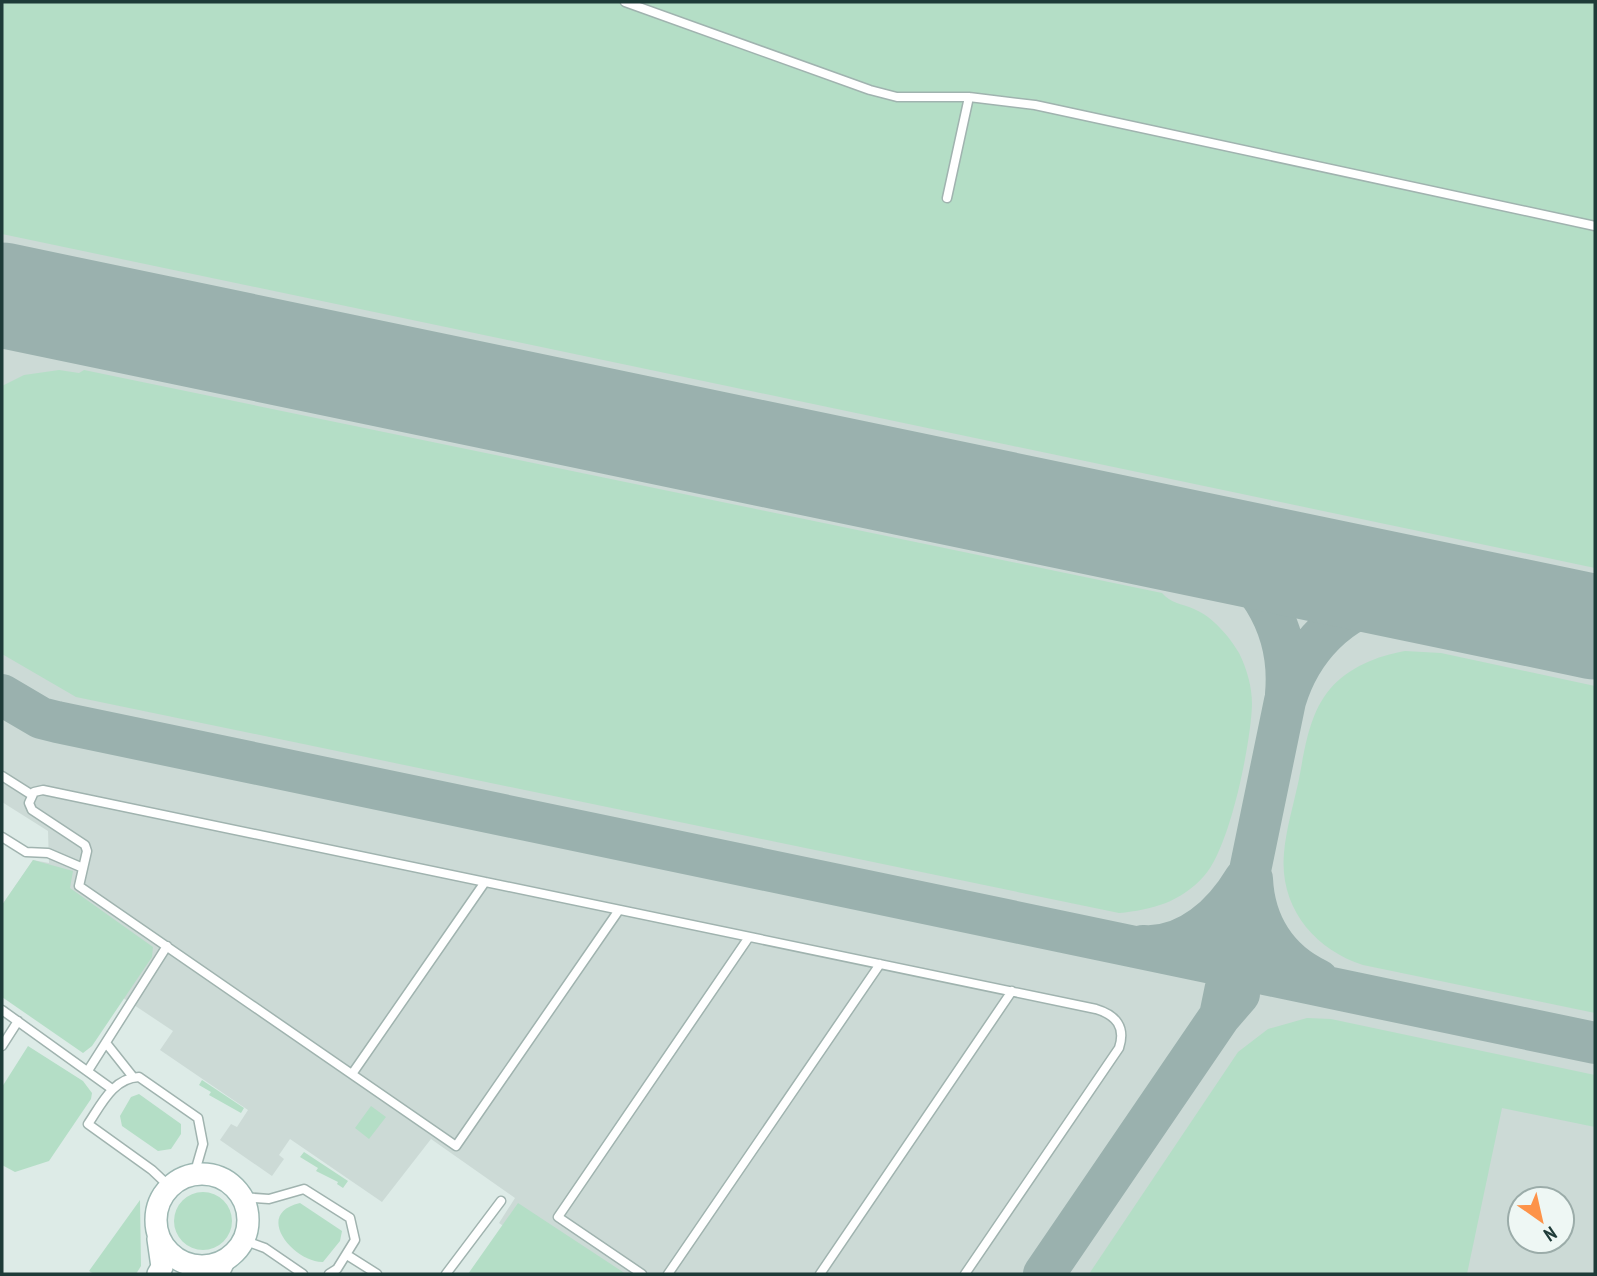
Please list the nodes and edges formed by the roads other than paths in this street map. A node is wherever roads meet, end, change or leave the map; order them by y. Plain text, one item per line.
1 (625, 2) edge
2 (968, 97) junction
3 (947, 198) dead end
4 (1595, 226) edge
5 (2, 776) edge
6 (32, 795) junction
7 (2, 837) edge
8 (83, 868) junction
9 (485, 882) junction
10 (619, 910) junction
11 (749, 937) junction
12 (167, 946) junction
13 (880, 964) junction
14 (1012, 991) junction
15 (2, 1010) edge
16 (18, 1021) junction
17 (106, 1043) junction
18 (2, 1046) edge
19 (89, 1069) junction
20 (352, 1074) junction
21 (133, 1077) junction
22 (112, 1089) junction
23 (194, 1175) junction
24 (170, 1187) junction
25 (242, 1197) junction
26 (501, 1201) dead end
27 (156, 1226) junction
28 (240, 1246) junction
29 (346, 1255) junction
30 (209, 1271) edge
31 (158, 1274) edge
32 (303, 1274) edge
33 (329, 1274) edge
34 (377, 1274) edge
35 (446, 1274) edge
36 (642, 1274) edge
37 (668, 1274) edge
38 (820, 1274) edge
39 (965, 1274) edge

1 - 2 lane
2 - 3 lane
2 - 4 lane
5 - 6 lane
6 - 8 lane
6 - 9 lane
7 - 8 lane
8 - 12 lane
9 - 10 lane
9 - 20 lane
10 - 11 lane
10 - 20 lane
11 - 13 lane
11 - 36 lane
12 - 17 lane
12 - 20 lane
13 - 14 lane
13 - 37 lane
14 - 38 lane
14 - 39 lane
15 - 16 lane
16 - 18 lane
16 - 19 lane
17 - 19 lane
17 - 21 lane
19 - 22 lane
21 - 22 lane
21 - 23 lane
22 - 24 lane
23 - 24 main road
23 - 25 main road
24 - 27 main road
25 - 28 main road
25 - 29 lane
26 - 35 lane
27 - 30 main road
27 - 31 main road
28 - 30 main road
28 - 32 lane
29 - 33 lane
29 - 34 lane

